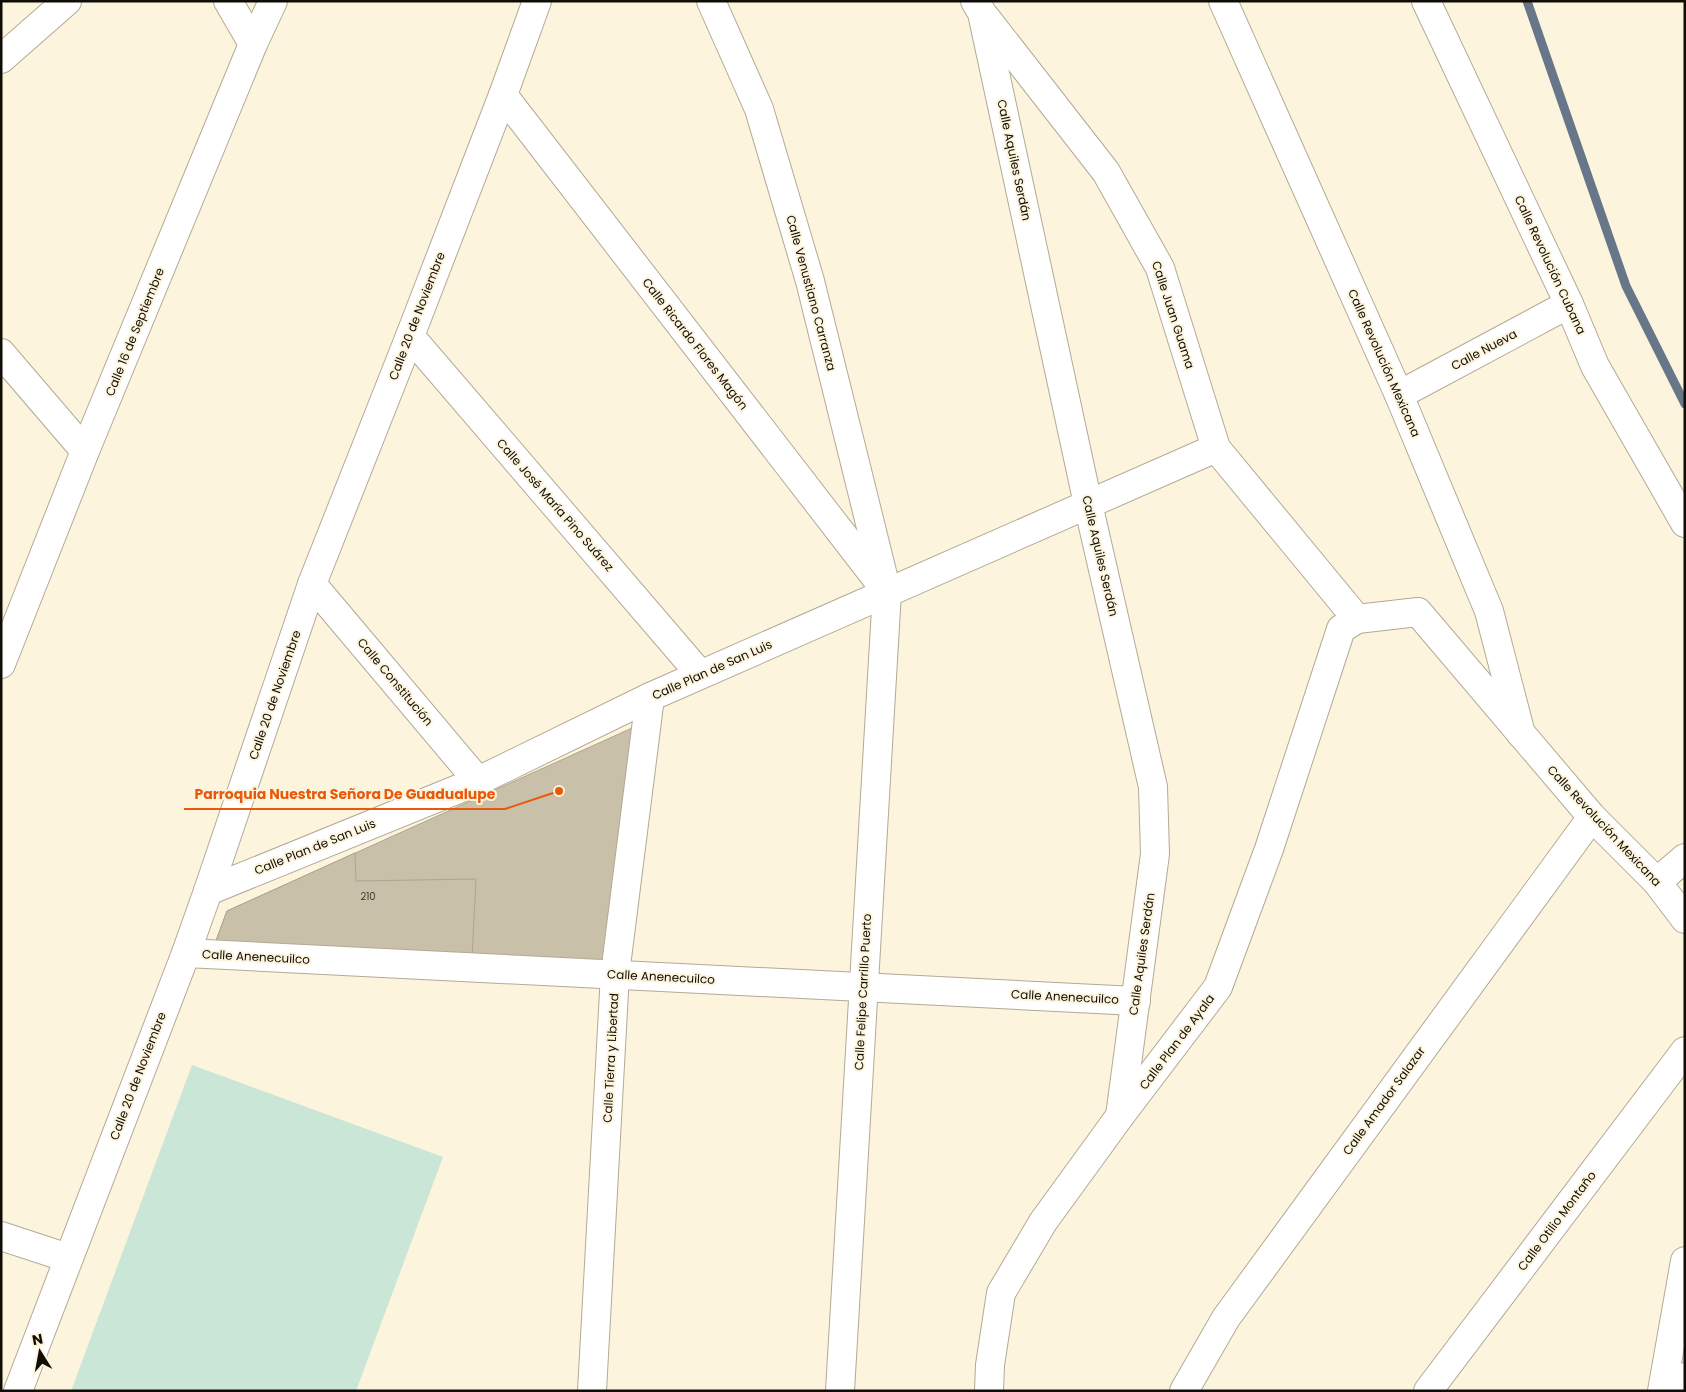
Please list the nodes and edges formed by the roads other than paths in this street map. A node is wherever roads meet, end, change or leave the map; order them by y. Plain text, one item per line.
1 (67, 1) edge
2 (228, 1) edge
3 (273, 1) edge
4 (537, 1) edge
5 (710, 1) edge
6 (1223, 1) edge
7 (1426, 1) edge
8 (979, 7) edge
9 (253, 44) junction
10 (1, 59) edge
11 (502, 95) junction
12 (1569, 304) junction
13 (410, 336) junction
14 (1, 353) edge
15 (1399, 395) junction
16 (1216, 448) junction
17 (85, 451) junction
18 (1088, 504) junction
19 (1685, 523) edge
20 (312, 584) junction
21 (887, 592) junction
22 (1356, 619) junction
23 (1, 664) edge
24 (700, 674) junction
25 (650, 697) junction
26 (1521, 734) junction
27 (478, 780) junction
28 (1592, 817) junction
29 (1685, 858) edge
30 (1657, 882) junction
31 (208, 891) junction
32 (1685, 919) edge
33 (186, 953) junction
34 (616, 974) junction
35 (864, 987) junction
36 (1136, 1001) junction
37 (1685, 1051) edge
38 (1120, 1116) junction
39 (1, 1236) edge
40 (68, 1258) junction
41 (1685, 1261) edge
42 (1685, 1377) edge
43 (18, 1391) edge
44 (592, 1391) edge
45 (840, 1391) edge
46 (988, 1391) edge
47 (1184, 1391) edge
48 (1428, 1391) edge
49 (1662, 1391) edge
50 (1667, 1391) edge

1 - 10 street
2 - 9 street
3 - 9 street, Calle 16 de Septiembre
4 - 11 street, Calle 20 de Noviembre
5 - 21 street, Calle Venustiano Carranza
6 - 15 street, Calle Revolución Mexicana
7 - 12 street, Calle Revolución Cubana
8 - 16 street, Calle Juan Guama
8 - 18 street, Calle Aquiles Serdán
9 - 17 street, Calle 16 de Septiembre
11 - 13 street, Calle 20 de Noviembre
11 - 21 street, Calle Ricardo Flores Magón
12 - 15 street, Calle Nueva
12 - 19 street, Calle Revolución Cubana
13 - 20 street, Calle 20 de Noviembre
13 - 24 street, Calle José María Pino Suárez
14 - 17 street
15 - 26 street, Calle Revolución Mexicana
16 - 18 street, Calle Plan de San Luis
16 - 22 street, Calle Juan Guama
17 - 23 street, Calle 16 de Septiembre
18 - 21 street, Calle Plan de San Luis
18 - 36 street, Calle Aquiles Serdán
20 - 27 street, Calle Constitución
20 - 31 street, Calle 20 de Noviembre
21 - 24 street, Calle Plan de San Luis
21 - 35 street, Calle Felipe Carrillo Puerto
22 - 26 street, Calle Revolución Mexicana
22 - 38 street, Calle Plan de Ayala
24 - 25 street, Calle Plan de San Luis
25 - 27 street, Calle Plan de San Luis
25 - 34 street, Calle Tierra y Libertad
26 - 28 street, Calle Revolución Mexicana
27 - 31 street, Calle Plan de San Luis
28 - 30 street, Calle Revolución Mexicana
28 - 47 street, Calle Amador Salazar
29 - 30 street
30 - 32 street, Calle Revolución Mexicana
31 - 33 street, Calle 20 de Noviembre
33 - 34 street, Calle Anenecuilco
33 - 40 street, Calle 20 de Noviembre
34 - 35 street, Calle Anenecuilco
34 - 44 street, Calle Tierra y Libertad
35 - 36 street, Calle Anenecuilco
35 - 45 street, Calle Felipe Carrillo Puerto
36 - 38 street, Calle Aquiles Serdán
37 - 48 street, Calle Otilio Montaño
38 - 46 street, Calle Plan de Ayala
39 - 40 street
40 - 43 street, Calle 20 de Noviembre
41 - 49 street
42 - 50 street

